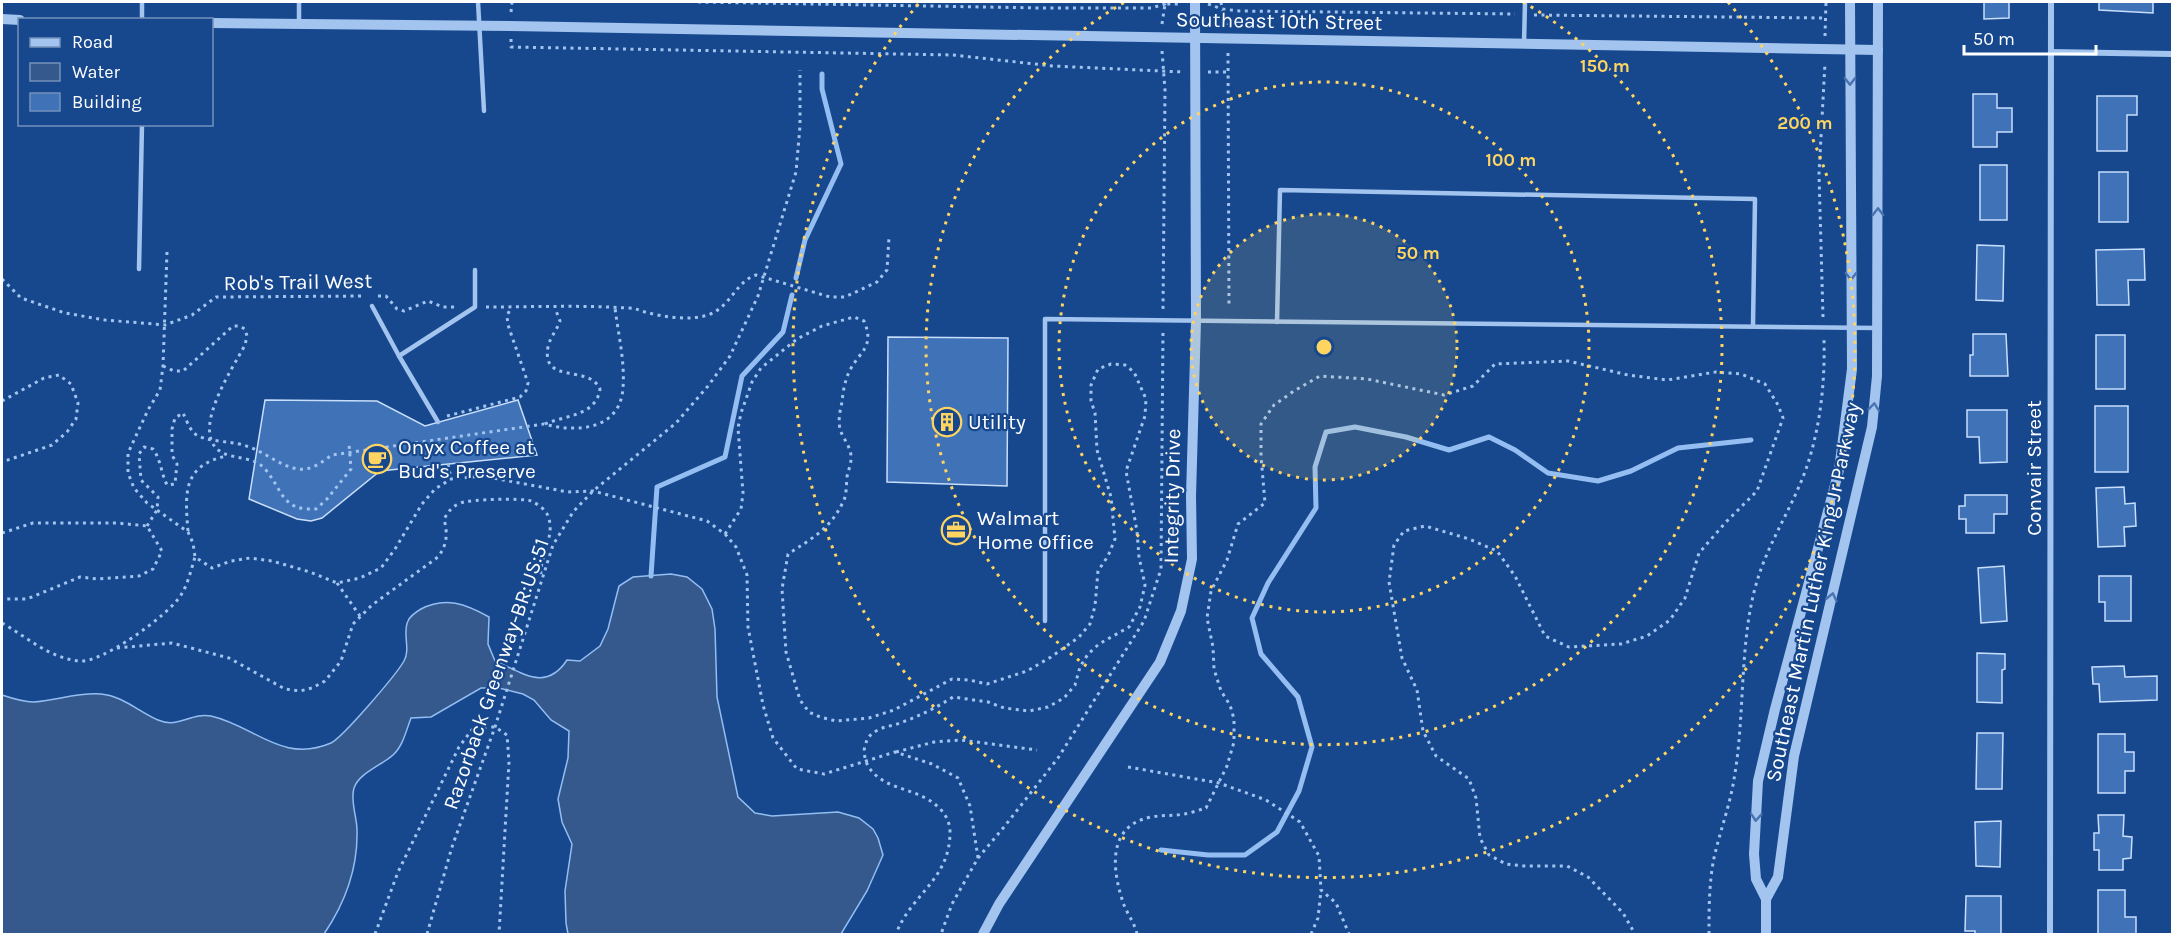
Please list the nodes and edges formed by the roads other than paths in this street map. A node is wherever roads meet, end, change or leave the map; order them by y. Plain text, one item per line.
1 (142, 2) edge
2 (299, 2) edge
3 (478, 2) edge
4 (1195, 2) edge
5 (1524, 2) edge
6 (1850, 2) edge
7 (1878, 2) edge
8 (2051, 2) edge
9 (142, 18) edge
10 (2, 19) edge
11 (18, 20) edge
12 (213, 23) edge
13 (299, 24) junction
14 (479, 26) junction
15 (1196, 39) junction
16 (1524, 45) junction
17 (1850, 50) junction
18 (1878, 51) junction
19 (2051, 52) junction
20 (2172, 54) edge
21 (484, 111) dead end
22 (142, 126) edge
23 (139, 269) dead end
24 (475, 270) dead end
25 (372, 306) dead end
26 (1196, 321) junction
27 (1277, 322) junction
28 (1753, 326) junction
29 (1851, 327) junction
30 (1878, 328) junction
31 (399, 356) junction
32 (438, 421) road end
33 (1045, 621) dead end
34 (1766, 899) junction
35 (983, 934) edge
36 (1766, 934) edge
37 (2050, 934) edge

1 - 9 lane
2 - 13 lane
3 - 14 lane
4 - 15 street, Integrity Drive
5 - 16 lane
6 - 17 street, Southeast Martin Luther King Jr Parkway
7 - 18 street, Southeast Martin Luther King Jr Parkway
8 - 19 street, Convair Street
10 - 11 street
12 - 13 street, Southeast 10th Street
13 - 14 street, Southeast 10th Street
14 - 15 street, Southeast 10th Street
14 - 21 lane
15 - 16 street, Southeast 10th Street
15 - 26 street, Integrity Drive
16 - 17 street, Southeast 10th Street
17 - 18 street, Southeast 10th Street
17 -> 29 street, Southeast Martin Luther King Jr Parkway
30 -> 18 street, Southeast Martin Luther King Jr Parkway
19 - 20 street
19 - 37 street, Convair Street
22 - 23 lane
24 - 31 lane
25 - 31 lane
26 - 27 lane
26 - 33 lane
26 - 35 street, Integrity Drive
27 - 28 lane
27 - 28 lane
28 - 29 lane
29 - 30 lane
29 -> 34 street, Southeast Martin Luther King Jr Parkway
34 -> 30 street, Southeast Martin Luther King Jr Parkway
31 - 32 lane
34 - 36 street, Southeast Martin Luther King Jr Parkway

